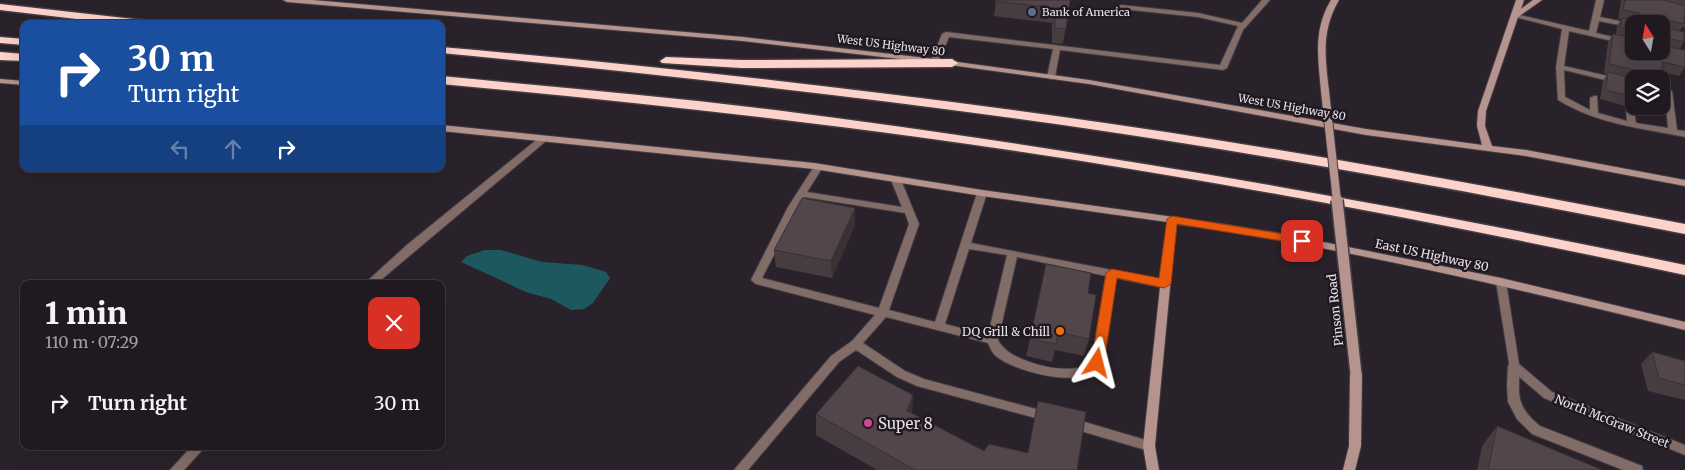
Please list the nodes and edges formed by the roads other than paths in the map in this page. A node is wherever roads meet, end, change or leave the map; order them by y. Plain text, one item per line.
1 (287, 0) edge
2 (1266, 0) edge
3 (1335, 0) edge
4 (1520, 0) edge
5 (1538, 0) edge
6 (1600, 0) edge
7 (0, 7) edge
8 (1121, 7) dead end
9 (1515, 16) junction
10 (1596, 18) junction
11 (115, 20) edge
12 (1625, 24) edge
13 (1243, 25) junction
14 (1566, 28) junction
15 (1592, 34) junction
16 (0, 40) edge
17 (20, 42) edge
18 (1625, 42) edge
19 (1057, 48) junction
20 (445, 50) edge
21 (491, 54) junction
22 (0, 56) edge
23 (20, 58) edge
24 (935, 61) junction
25 (952, 64) junction
26 (1560, 67) junction
27 (1051, 77) junction
28 (445, 80) edge
29 (0, 81) edge
30 (20, 83) edge
31 (1625, 86) edge
32 (1594, 98) dead end
33 (1670, 109) edge
34 (1594, 115) junction
35 (1631, 115) edge
36 (1632, 124) junction
37 (445, 128) edge
38 (1673, 132) junction
39 (1685, 134) edge
40 (543, 139) junction
41 (1488, 148) junction
42 (818, 167) junction
43 (896, 180) junction
44 (1685, 182) edge
45 (982, 193) junction
46 (802, 194) junction
47 (909, 211) junction
48 (1172, 219) junction
49 (1685, 228) edge
50 (966, 245) junction
51 (1013, 254) junction
52 (1685, 270) edge
53 (1112, 273) junction
54 (373, 280) edge
55 (1501, 282) junction
56 (1164, 284) junction
57 (883, 312) junction
58 (1685, 326) edge
59 (939, 327) junction
60 (992, 340) junction
61 (856, 344) junction
62 (1514, 366) junction
63 (1149, 446) junction
64 (196, 450) edge
65 (1685, 450) edge
66 (176, 470) edge
67 (740, 470) edge
68 (1153, 470) edge
69 (1349, 470) edge
70 (1637, 470) edge

1 - 24 main road, West US Highway 80
2 - 13 street
3 - 69 main road, Pinson Road, bridge
4 - 9 main road
5 - 9 main road
6 - 10 street
7 - 11 highway
8 - 13 street
9 - 14 street
9 - 41 main road
10 - 12 street
10 - 15 street
13 - 19 street
14 - 15 street
14 - 26 street
15 - 18 street
16 - 17 highway
19 - 24 street
19 - 27 street
20 - 21 highway
21 - 25 highway
21 - 49 highway
22 - 23 highway
24 - 25 main road, West US Highway 80
25 - 27 main road, West US Highway 80
26 - 31 street
26 - 34 street
27 - 41 main road, West US Highway 80
28 - 52 highway
29 - 30 main road
32 - 34 street
33 - 38 street
34 - 36 street
35 - 36 street
36 - 38 street
37 - 40 main road
38 - 39 street
40 - 42 main road
40 - 54 street
41 - 44 main road
42 - 43 main road
42 - 46 street
43 - 45 main road
43 - 47 street
45 - 48 main road
45 - 50 street
46 - 47 street
46 - 57 street
47 - 57 street
48 - 55 main road, East US Highway 80
48 - 56 main road
50 - 51 street
50 - 59 street
51 - 53 street
51 - 60 street
53 - 56 street
53 - 60 street
55 - 58 main road, East US Highway 80
55 - 62 street
56 - 63 main road
57 - 59 street
57 - 61 street
59 - 60 street
61 - 63 street
61 - 67 street
62 - 65 street, North McGraw Street
62 - 70 street
63 - 68 main road
64 - 66 street

